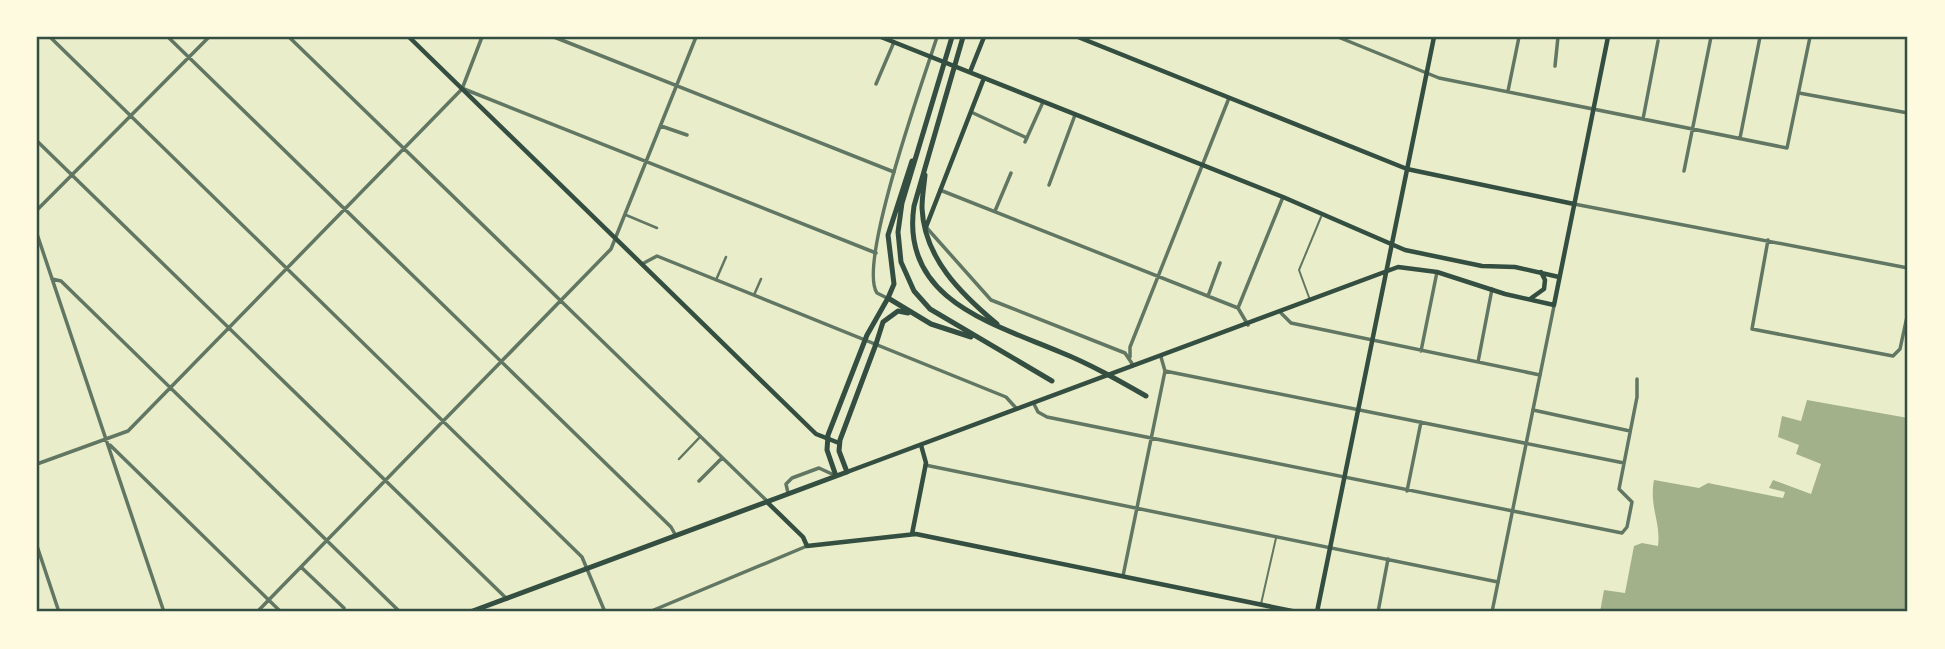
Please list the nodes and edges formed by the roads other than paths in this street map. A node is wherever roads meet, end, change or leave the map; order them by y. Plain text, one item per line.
1 (50, 37) edge
2 (168, 37) edge
3 (209, 37) edge
4 (289, 37) edge
5 (409, 37) edge
6 (482, 37) edge
7 (554, 37) edge
8 (696, 37) edge
9 (881, 37) edge
10 (937, 37) edge
11 (952, 37) edge
12 (963, 37) edge
13 (984, 37) edge
14 (1078, 37) edge
15 (1338, 37) edge
16 (1434, 37) edge
17 (1519, 37) edge
18 (1558, 37) edge
19 (1608, 37) edge
20 (1711, 37) edge
21 (1760, 37) edge
22 (1810, 37) edge
23 (1658, 41) dead end
24 (894, 42) junction
25 (189, 57) junction
26 (931, 57) junction
27 (1555, 66) dead end
28 (970, 72) junction
29 (1427, 73) junction
30 (984, 78) junction
31 (876, 84) dead end
32 (677, 86) junction
33 (462, 89) junction
34 (1508, 91) junction
35 (1799, 93) junction
36 (1229, 98) junction
37 (1043, 102) junction
38 (1593, 109) junction
39 (971, 112) junction
40 (1908, 113) edge
41 (1076, 115) junction
42 (131, 116) junction
43 (1643, 119) junction
44 (661, 126) junction
45 (1692, 129) junction
46 (687, 135) dead end
47 (1740, 138) junction
48 (37, 141) edge
49 (403, 149) junction
50 (919, 149) junction
51 (646, 163) junction
52 (926, 165) junction
53 (1202, 165) junction
54 (1407, 169) junction
55 (1684, 171) dead end
56 (894, 173) junction
57 (1011, 173) dead end
58 (72, 176) junction
59 (1049, 185) dead end
60 (940, 190) junction
61 (1283, 197) junction
62 (1574, 204) junction
63 (345, 209) junction
64 (37, 210) edge
65 (995, 211) junction
66 (1322, 213) junction
67 (626, 215) junction
68 (926, 227) junction
69 (657, 228) dead end
70 (37, 234) edge
71 (616, 239) junction
72 (1768, 240) junction
73 (1391, 243) junction
74 (876, 253) junction
75 (726, 257) dead end
76 (1220, 263) dead end
77 (642, 264) junction
78 (288, 268) junction
79 (1908, 268) edge
80 (1387, 271) junction
81 (1437, 272) junction
82 (1541, 272) junction
83 (1158, 276) junction
84 (1559, 277) junction
85 (52, 279) junction
86 (761, 279) dead end
87 (716, 280) junction
88 (1492, 289) junction
89 (754, 295) junction
90 (1208, 296) junction
91 (888, 298) junction
92 (1529, 299) junction
93 (559, 300) junction
94 (1310, 301) junction
95 (1554, 305) junction
96 (1238, 308) junction
97 (1908, 312) edge
98 (1281, 313) junction
99 (911, 314) junction
100 (1248, 325) junction
101 (1002, 328) junction
102 (229, 329) junction
103 (865, 340) junction
104 (981, 340) junction
105 (1373, 342) junction
106 (876, 344) junction
107 (1421, 351) junction
108 (1130, 357) junction
109 (1161, 357) junction
110 (501, 361) junction
111 (1478, 362) junction
112 (1133, 367) junction
113 (1165, 371) junction
114 (1540, 375) junction
115 (1637, 379) dead end
116 (1052, 381) dead end
117 (171, 388) junction
118 (1146, 396) dead end
119 (1034, 404) junction
120 (1017, 410) junction
121 (1359, 410) junction
122 (1533, 410) junction
123 (443, 420) junction
124 (1421, 422) junction
125 (1630, 431) junction
126 (700, 437) junction
127 (1151, 439) junction
128 (107, 440) junction
129 (827, 440) junction
130 (839, 443) junction
131 (1526, 444) junction
132 (921, 445) junction
133 (722, 458) junction
134 (679, 459) dead end
135 (1624, 463) junction
136 (37, 464) edge
137 (925, 465) junction
138 (847, 472) junction
139 (836, 476) junction
140 (1345, 478) junction
141 (385, 480) junction
142 (699, 481) dead end
143 (1407, 491) junction
144 (788, 493) junction
145 (767, 501) junction
146 (1137, 508) junction
147 (1512, 513) junction
148 (912, 534) junction
149 (676, 536) junction
150 (1276, 537) junction
151 (326, 541) junction
152 (37, 546) edge
153 (807, 546) junction
154 (1331, 548) junction
155 (1388, 559) junction
156 (301, 567) junction
157 (589, 568) junction
158 (1123, 576) junction
159 (1498, 582) junction
160 (507, 599) junction
161 (269, 600) junction
162 (1261, 605) junction
163 (344, 608) dead end
164 (59, 612) edge
165 (164, 612) edge
166 (257, 612) edge
167 (281, 612) edge
168 (400, 612) edge
169 (470, 612) edge
170 (605, 612) edge
171 (649, 612) edge
172 (1297, 612) edge
173 (1317, 612) edge
174 (1378, 612) edge
175 (1492, 612) edge

1 - 42 street
2 - 25 street
3 - 25 street
4 - 49 street
5 - 33 main road
6 - 33 street
7 - 32 street
8 - 32 street
9 - 24 main road
10 - 26 street
11 - 50 main road
12 - 52 main road
13 - 28 main road
14 - 36 main road
15 - 29 street
16 - 29 main road
17 - 34 street
18 - 27 street
19 - 38 main road
20 - 45 street
21 - 47 street
22 - 35 street
23 - 43 street
24 - 26 main road
24 - 31 street
25 - 42 street
25 - 63 street
26 - 28 main road
26 - 56 street
28 - 30 main road
29 - 34 street
29 - 54 main road
30 - 37 main road
30 - 39 main road
32 - 44 street
32 - 56 street
33 - 49 street
33 - 51 street
33 - 71 main road
34 - 38 street
35 - 40 street
35 - 47 street
36 - 53 street
36 - 54 main road
37 - 39 street
37 - 41 main road
38 - 43 street
38 - 62 main road
39 - 60 main road
41 - 53 main road
41 - 59 street
42 - 58 street
42 - 78 street
43 - 45 street
44 - 46 street
44 - 51 street
45 - 47 street
45 - 55 street
48 - 58 street
49 - 63 street
49 - 93 street
50 - 91 main road
50 - 104 main road
51 - 67 street
51 - 74 street
52 - 68 main road
52 - 101 main road
53 - 61 main road
53 - 83 street
54 - 62 main road
54 - 73 main road
56 - 74 street
57 - 65 street
58 - 64 street
58 - 102 street
60 - 65 street
60 - 68 main road
61 - 66 main road
61 - 96 street
62 - 72 street
62 - 84 main road
63 - 78 street
63 - 110 street
65 - 83 street
66 - 73 main road
66 - 94 lane
67 - 69 street
67 - 71 street
68 - 101 main road
68 - 108 street
70 - 85 street
71 - 77 main road
71 - 93 street
72 - 79 street
72 - 97 street
73 - 80 main road
73 - 82 main road
74 - 91 street
75 - 87 street
76 - 90 street
77 - 87 street
77 - 129 main road
78 - 102 street
78 - 123 street
80 - 81 main road
80 - 94 main road
80 - 105 main road
81 - 88 main road
81 - 107 street
82 - 84 main road
82 - 92 main road
83 - 90 street
83 - 108 street
84 - 95 main road
85 - 117 street
85 - 128 street
86 - 89 street
87 - 89 street
88 - 92 main road
88 - 111 street
89 - 103 street
90 - 96 street
91 - 99 main road
91 - 103 main road
92 - 95 main road
93 - 110 street
93 - 126 street
94 - 98 main road
95 - 114 street
96 - 100 street
98 - 100 main road
98 - 105 street
99 - 104 main road
99 - 106 main road
100 - 109 main road
101 - 118 main road
102 - 117 street
102 - 141 street
103 - 106 street
103 - 129 main road
104 - 116 main road
105 - 107 street
105 - 121 main road
106 - 120 street
106 - 130 main road
107 - 111 street
108 - 112 street
109 - 112 main road
109 - 113 street
110 - 123 street
110 - 149 street
111 - 114 street
112 - 119 main road
113 - 121 street
113 - 127 street
114 - 122 street
115 - 125 street
117 - 128 street
117 - 151 street
119 - 120 main road
119 - 127 street
120 - 132 main road
121 - 124 street
121 - 140 main road
122 - 125 street
122 - 131 street
123 - 141 street
123 - 157 street
124 - 131 street
124 - 143 street
125 - 135 street
126 - 133 street
126 - 134 street
127 - 140 street
127 - 146 street
128 - 136 street
128 - 161 street
128 - 165 street
129 - 130 main road
129 - 139 main road
130 - 138 main road
131 - 135 street
131 - 147 street
132 - 137 main road
132 - 138 main road
133 - 142 street
133 - 145 street
135 - 147 street
137 - 146 street
137 - 148 main road
138 - 139 main road
139 - 144 main road
139 - 144 street
140 - 143 street
140 - 154 main road
141 - 151 street
141 - 160 street
143 - 147 street
144 - 145 main road
145 - 149 main road
145 - 153 main road
146 - 150 street
146 - 158 street
147 - 159 street
148 - 153 main road
148 - 158 main road
149 - 157 main road
150 - 154 street
150 - 162 lane
151 - 156 street
151 - 168 street
152 - 164 street
153 - 171 street
154 - 155 street
154 - 173 main road
155 - 159 street
155 - 174 street
156 - 161 street
156 - 163 street
157 - 160 main road
157 - 170 street
158 - 162 main road
159 - 175 street
160 - 169 main road
161 - 166 street
161 - 167 street
162 - 172 main road

